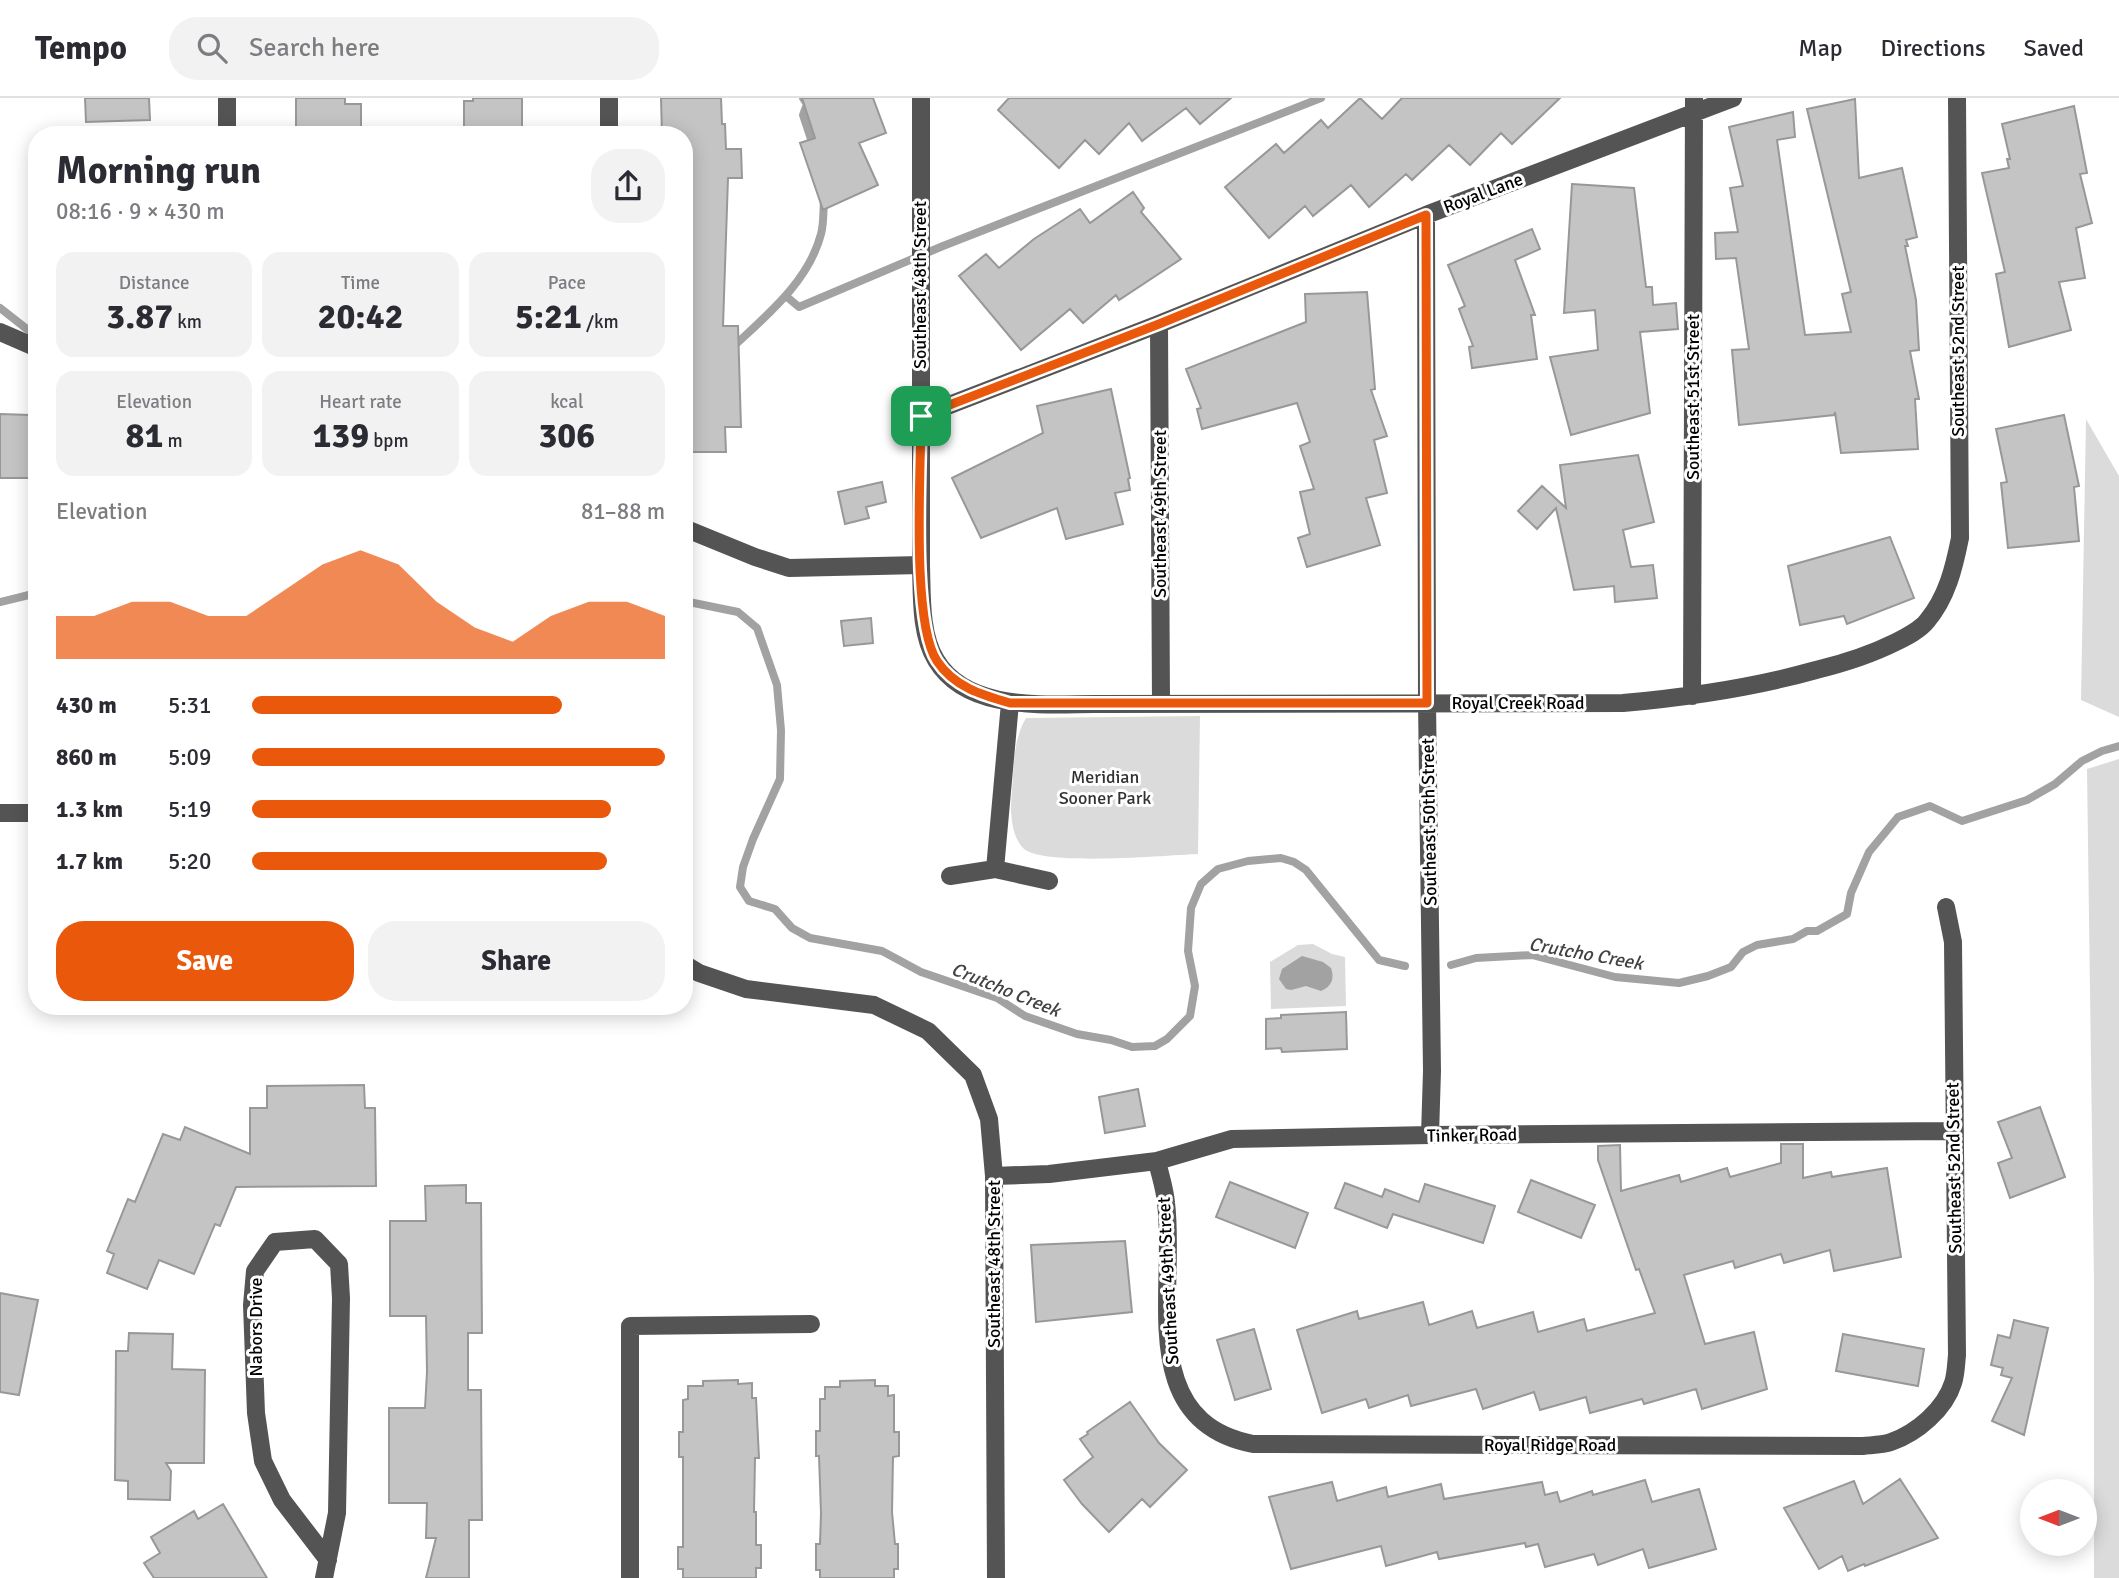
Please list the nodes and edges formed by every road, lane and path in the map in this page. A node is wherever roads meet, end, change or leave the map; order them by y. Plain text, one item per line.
1 (227, 98) edge
2 (609, 98) edge
3 (921, 98) edge
4 (1733, 98) edge
5 (1957, 98) edge
6 (1694, 106) edge
7 (227, 126) edge
8 (609, 126) edge
9 (1426, 215) junction
10 (1159, 324) junction
11 (0, 332) edge
12 (28, 344) edge
13 (921, 416) junction
14 (693, 532) edge
15 (921, 565) junction
16 (1940, 601) joint
17 (949, 676) joint
18 (1692, 696) junction
19 (1010, 703) junction
20 (1427, 703) junction
21 (1161, 704) junction
22 (0, 813) edge
23 (28, 813) edge
24 (995, 869) junction
25 (950, 876) dead end
26 (1049, 881) dead end
27 (1946, 907) dead end
28 (693, 969) edge
29 (1953, 1131) junction
30 (1430, 1135) junction
31 (1157, 1161) junction
32 (994, 1176) junction
33 (811, 1324) dead end
34 (1183, 1400) joint
35 (1926, 1421) joint
36 (328, 1560) junction
37 (324, 1578) edge
38 (630, 1578) edge
39 (996, 1578) edge

1 - 7 street
2 - 8 street
3 - 13 street, Southeast 48th Street
4 - 6 street, Royal Lane
5 - 16 street, Southeast 52nd Street
6 - 9 street, Royal Lane
6 - 18 street, Southeast 51st Street
9 - 10 street, Royal Lane
9 - 20 street, Southeast 50th Street
10 - 13 street, Royal Lane
10 - 21 street, Southeast 49th Street
11 - 12 street
13 - 15 street, Southeast 48th Street
14 - 15 street
15 - 17 street, Southeast 48th Street
16 - 18 street, Royal Creek Road
17 - 19 street, Royal Creek Road
18 - 20 street, Royal Creek Road
19 - 21 street, Royal Creek Road
19 - 24 street
20 - 21 street, Royal Creek Road
20 - 30 street, Southeast 50th Street
22 - 23 street
24 - 25 street
24 - 26 street
27 - 29 street, Southeast 52nd Street
28 - 32 street, Southeast 48th Street
29 - 30 street, Tinker Road
29 - 35 street, Southeast 52nd Street
30 - 31 street, Tinker Road
31 - 32 street, Tinker Road
31 - 34 street, Southeast 49th Street
32 - 39 street, Southeast 48th Street
33 - 38 street
34 - 35 street, Royal Ridge Road
36 - 36 street, Nabors Drive
36 - 37 street, Nabors Drive

